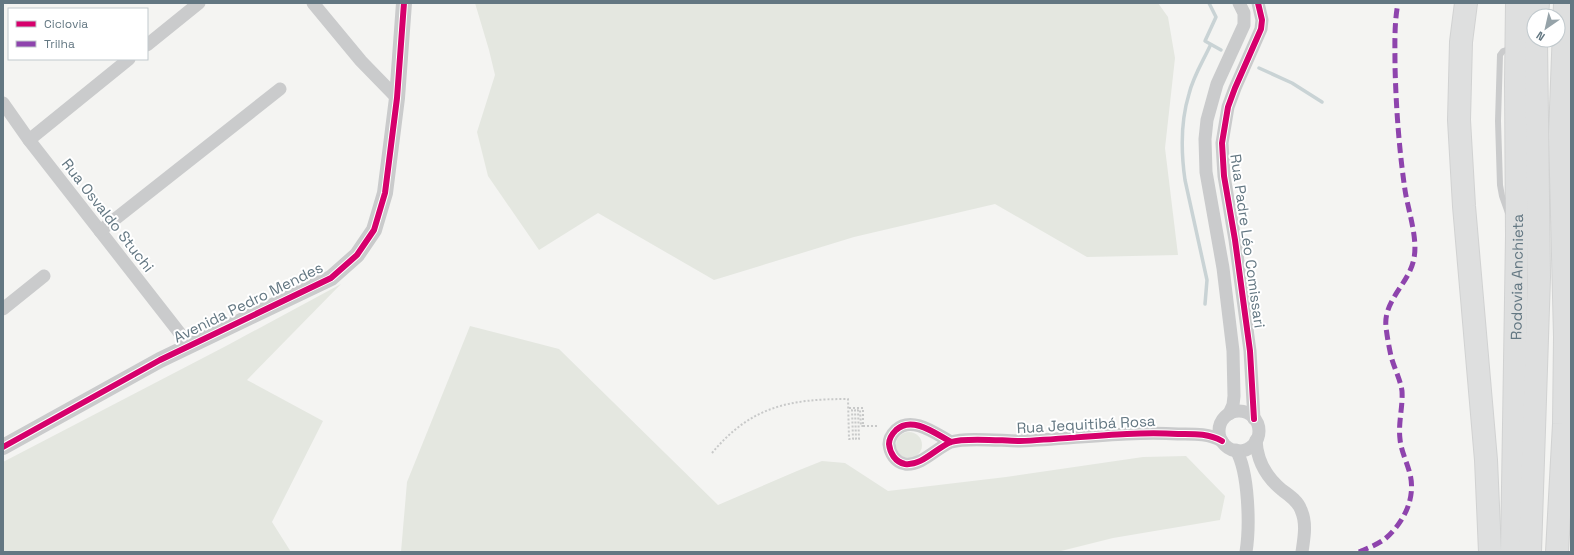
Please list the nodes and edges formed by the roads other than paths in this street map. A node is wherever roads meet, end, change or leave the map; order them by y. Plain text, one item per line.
1 (199, 3) edge
2 (313, 3) edge
3 (404, 3) edge
4 (1240, 3) edge
5 (1258, 3) edge
6 (1466, 3) edge
7 (1517, 3) edge
8 (1565, 3) edge
9 (1526, 43) edge
10 (148, 44) edge
11 (1526, 48) edge
12 (128, 60) edge
13 (280, 89) dead end
14 (397, 98) junction
15 (3, 103) edge
16 (29, 140) junction
17 (100, 231) junction
18 (44, 276) dead end
19 (3, 309) edge
20 (189, 345) junction
21 (1229, 414) junction
22 (1254, 419) junction
23 (1219, 428) junction
24 (1206, 435) junction
25 (1256, 440) junction
26 (1222, 441) junction
27 (951, 442) dead end
28 (3, 447) edge
29 (1236, 450) junction
30 (1246, 552) edge
31 (1302, 552) edge
32 (1490, 552) edge
33 (1512, 552) edge
34 (1530, 552) edge
35 (1557, 552) edge

1 - 10 street
2 - 14 street
3 - 14 street, Avenida Pedro Mendes
4 - 21 street, Rua Padre Léo Comissari
5 - 22 street, Rua Padre Léo Comissari
6 - 32 highway
7 - 9 highway, Rodovia Anchieta
8 - 35 highway
9 - 33 highway, Rodovia Anchieta
11 - 34 highway, Rodovia Anchieta
12 - 16 street
13 - 17 street
14 - 20 street, Avenida Pedro Mendes
15 - 16 street, Rua Osvaldo Stuchi
16 - 17 street, Rua Osvaldo Stuchi
17 - 20 street, Rua Osvaldo Stuchi
18 - 19 street
20 - 28 street, Avenida Pedro Mendes
21 - 22 street
21 - 23 street
22 - 25 street
23 - 24 street
23 - 26 street
24 - 26 street, Rua Jequitibá Rosa
24 - 27 street, Rua Jequitibá Rosa
25 - 29 street
25 - 31 street
26 - 29 street
29 - 30 street

